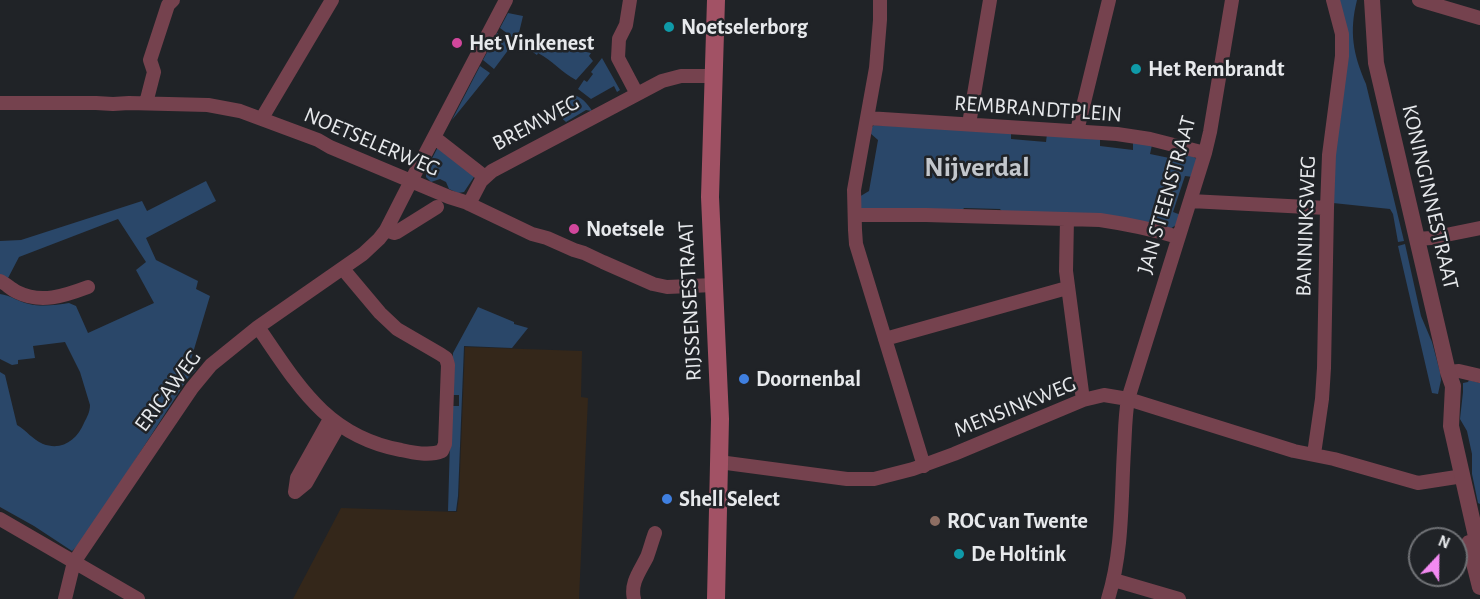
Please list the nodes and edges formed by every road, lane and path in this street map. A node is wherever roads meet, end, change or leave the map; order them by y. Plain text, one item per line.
1 (173, 0) edge
2 (333, 0) edge
3 (506, 0) edge
4 (630, 0) edge
5 (716, 0) edge
6 (880, 0) edge
7 (990, 0) edge
8 (1109, 0) edge
9 (1232, 0) edge
10 (1333, 0) edge
11 (1372, 0) edge
12 (1419, 0) edge
13 (1480, 18) edge
14 (713, 76) junction
15 (637, 94) junction
16 (0, 102) edge
17 (146, 103) junction
18 (262, 118) junction
19 (867, 118) junction
20 (969, 124) junction
21 (1077, 131) junction
22 (435, 138) junction
23 (1205, 153) junction
24 (485, 177) junction
25 (411, 181) junction
26 (1190, 201) junction
27 (469, 204) junction
28 (437, 207) dead end
29 (1326, 208) junction
30 (855, 215) junction
31 (1067, 219) junction
32 (1480, 228) edge
33 (386, 230) junction
34 (1178, 237) junction
35 (1417, 239) junction
36 (343, 269) junction
37 (0, 281) edge
38 (714, 285) junction
39 (87, 287) dead end
40 (1068, 288) junction
41 (258, 327) junction
42 (885, 339) junction
43 (1448, 372) junction
44 (1480, 376) edge
45 (1128, 399) junction
46 (1083, 400) junction
47 (1314, 454) junction
48 (719, 462) junction
49 (924, 466) junction
50 (1458, 477) junction
51 (1471, 516) edge
52 (0, 519) edge
53 (655, 533) dead end
54 (1480, 554) edge
55 (74, 562) junction
56 (1114, 580) junction
57 (1480, 587) edge
58 (65, 599) edge
59 (138, 599) edge
60 (634, 599) edge
61 (716, 599) edge
62 (1107, 599) edge
63 (1179, 599) edge

1 - 17 street
2 - 18 street
3 - 22 street, ERICAWEG
4 - 15 street
5 - 14 main road, RIJSSENSESTRAAT
6 - 19 street
7 - 20 street
8 - 21 street
9 - 23 street, JAN STEENSTRAAT
10 - 29 street, BANNINKSWEG
11 - 35 street, KONINGINNESTRAAT
12 - 13 street
14 - 15 street, BREMWEG
14 - 38 main road, RIJSSENSESTRAAT
15 - 24 street, BREMWEG
16 - 17 street, NOETSELERWEG
17 - 18 street, NOETSELERWEG
18 - 25 street, NOETSELERWEG
19 - 20 street, REMBRANDTPLEIN
19 - 30 street
20 - 21 street, REMBRANDTPLEIN
21 - 23 street, REMBRANDTPLEIN
22 - 24 street
22 - 25 street, ERICAWEG
23 - 26 street, JAN STEENSTRAAT
24 - 27 street, BREMWEG
25 - 27 street, NOETSELERWEG
25 - 33 street, ERICAWEG
26 - 29 street
26 - 34 street, JAN STEENSTRAAT
27 - 38 street, NOETSELERWEG
28 - 33 street
29 - 47 street, BANNINKSWEG
30 - 31 street
30 - 42 street
31 - 34 street
31 - 40 street
32 - 35 street
33 - 36 street, ERICAWEG
34 - 45 street, JAN STEENSTRAAT
35 - 43 street, KONINGINNESTRAAT
36 - 41 street, ERICAWEG
36 - 41 street
37 - 39 street
38 - 48 main road, RIJSSENSESTRAAT
40 - 42 street
40 - 46 street
41 - 55 street, ERICAWEG
42 - 49 street
43 - 44 street
43 - 50 street, KONINGINNESTRAAT
45 - 46 street, MENSINKWEG
45 - 47 street, MENSINKWEG
45 - 56 street, JAN STEENSTRAAT
46 - 49 street, MENSINKWEG
47 - 50 street, MENSINKWEG
48 - 49 street, MENSINKWEG
48 - 61 main road, RIJSSENSESTRAAT
50 - 51 street, KONINGINNESTRAAT
51 - 54 street
51 - 57 street
52 - 55 street
53 - 60 street
55 - 58 street, ERICAWEG
55 - 59 street
56 - 62 street, JAN STEENSTRAAT
56 - 63 street

